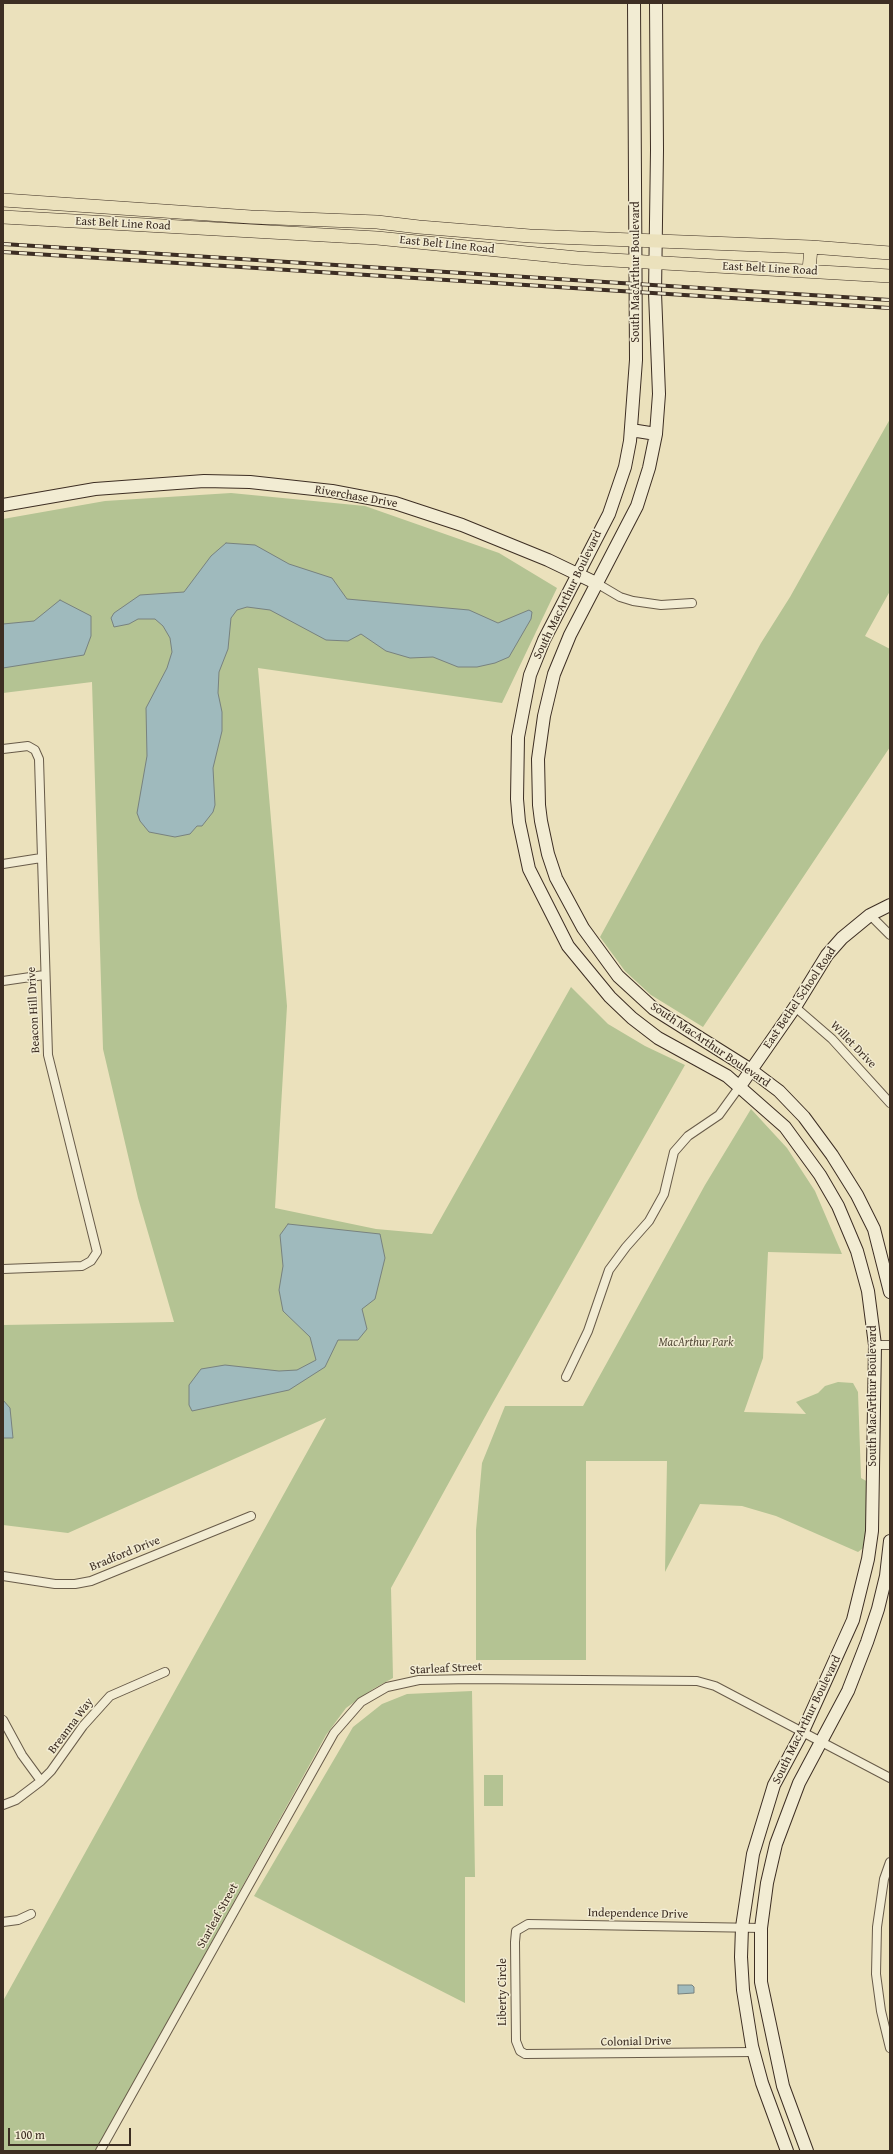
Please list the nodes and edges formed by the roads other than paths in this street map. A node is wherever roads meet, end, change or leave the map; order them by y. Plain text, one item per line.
1 (634, 3) edge
2 (656, 3) edge
3 (634, 51) junction
4 (655, 52) junction
5 (3, 200) edge
6 (148, 209) junction
7 (3, 217) edge
8 (377, 222) junction
9 (147, 225) junction
10 (377, 238) junction
11 (636, 242) junction
12 (655, 243) junction
13 (811, 247) junction
14 (890, 253) edge
15 (636, 262) junction
16 (655, 264) junction
17 (809, 271) junction
18 (890, 276) edge
19 (631, 430) junction
20 (656, 434) junction
21 (3, 505) edge
22 (578, 574) junction
23 (598, 584) junction
24 (692, 603) dead end
25 (3, 749) edge
26 (516, 759) junction
27 (538, 759) junction
28 (42, 858) junction
29 (3, 864) edge
30 (890, 905) edge
31 (870, 915) junction
32 (890, 935) edge
33 (44, 975) junction
34 (3, 982) edge
35 (795, 1007) junction
36 (751, 1070) junction
37 (740, 1086) junction
38 (890, 1103) edge
39 (3, 1269) edge
40 (890, 1292) edge
41 (875, 1345) junction
42 (890, 1345) edge
43 (566, 1377) dead end
44 (251, 1516) dead end
45 (890, 1541) edge
46 (3, 1576) edge
47 (165, 1672) dead end
48 (3, 1720) edge
49 (803, 1731) junction
50 (821, 1741) junction
51 (890, 1778) edge
52 (42, 1781) junction
53 (3, 1805) edge
54 (890, 1862) edge
55 (31, 1914) dead end
56 (3, 1922) edge
57 (742, 1927) junction
58 (761, 1928) junction
59 (516, 1931) joint
60 (890, 2048) edge
61 (520, 2051) joint
62 (753, 2052) junction
63 (806, 2148) edge
64 (100, 2151) edge
65 (787, 2151) edge
66 (794, 2151) edge

1 - 3 main road, South MacArthur Boulevard
2 - 4 main road, South MacArthur Boulevard
3 - 4 main road
3 - 11 main road, South MacArthur Boulevard
4 - 12 main road, South MacArthur Boulevard
5 - 6 main road, East Belt Line Road
6 - 8 main road, East Belt Line Road
6 - 9 main road
7 - 9 main road, East Belt Line Road
8 - 10 main road
8 - 11 main road, East Belt Line Road
9 - 10 main road, East Belt Line Road
10 - 15 main road, East Belt Line Road
11 - 12 main road, East Belt Line Road
11 - 15 main road, South MacArthur Boulevard
12 - 13 main road, East Belt Line Road
12 - 16 main road, South MacArthur Boulevard
13 - 14 main road, East Belt Line Road
13 - 17 main road
15 - 16 main road, East Belt Line Road
15 - 19 main road, South MacArthur Boulevard
16 - 17 main road, East Belt Line Road
16 - 20 main road, South MacArthur Boulevard
17 - 18 main road, East Belt Line Road
19 - 20 main road
19 - 22 main road, South MacArthur Boulevard
20 - 23 main road, South MacArthur Boulevard
21 - 22 main road, Riverchase Drive
22 - 23 main road, Riverchase Drive
22 - 26 main road, South MacArthur Boulevard
23 - 24 street, Riverchase Drive
23 - 27 main road, South MacArthur Boulevard
25 - 28 street, Beacon Hill Drive
26 - 27 main road
26 - 37 main road, South MacArthur Boulevard
27 - 36 main road, South MacArthur Boulevard
28 - 29 street
28 - 33 street, Beacon Hill Drive
30 - 31 main road, East Bethel School Road
31 - 32 street
31 - 35 main road, East Bethel School Road
33 - 34 street
33 - 39 street, Beacon Hill Drive
35 - 36 main road, East Bethel School Road
35 - 38 street, Willet Drive
36 - 37 main road, East Bethel School Road
36 - 40 main road, South MacArthur Boulevard
37 - 41 main road, South MacArthur Boulevard
37 - 43 street
41 - 42 street
41 - 49 main road, South MacArthur Boulevard
44 - 46 street, Bradford Drive
45 - 50 main road, South MacArthur Boulevard
47 - 52 street, Breanna Way
48 - 52 street
49 - 50 street, Starleaf Street
49 - 57 main road, South MacArthur Boulevard
49 - 64 street, Starleaf Street
50 - 51 street, Starleaf Street
50 - 58 main road, South MacArthur Boulevard
52 - 53 street, Breanna Way
54 - 60 street
55 - 56 street
57 - 58 street, Independence Drive
57 - 59 street, Independence Drive
57 - 62 main road, South MacArthur Boulevard
58 - 63 main road, South MacArthur Boulevard
59 - 61 street, Liberty Circle
61 - 62 street, Colonial Drive
62 - 65 main road, South MacArthur Boulevard
63 - 66 main road

